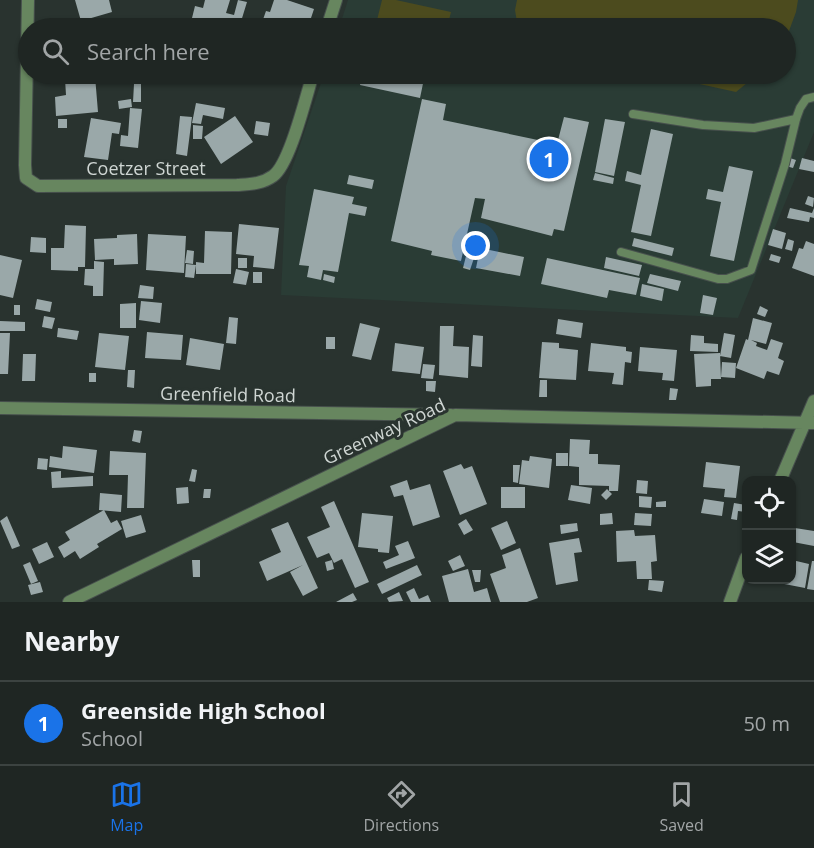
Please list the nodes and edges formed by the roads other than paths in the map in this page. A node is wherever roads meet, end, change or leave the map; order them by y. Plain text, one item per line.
1 (28, 0) edge
2 (336, 0) edge
3 (28, 18) edge
4 (330, 18) edge
5 (26, 84) edge
6 (310, 84) edge
7 (814, 97) edge
8 (633, 114) dead end
9 (796, 119) junction
10 (621, 252) dead end
11 (814, 401) edge
12 (0, 408) edge
13 (455, 415) junction
14 (810, 423) edge
15 (782, 476) edge
16 (742, 571) edge
17 (69, 602) edge
18 (730, 602) edge

1 - 3 street, Coetzer Street
2 - 4 street
5 - 6 street, Coetzer Street
7 - 9 lane
8 - 9 lane
9 - 10 lane
11 - 14 street
12 - 13 street, Greenfield Road
13 - 14 street, Greenway Road
13 - 17 street, Greenway Road
14 - 15 street
16 - 18 street

